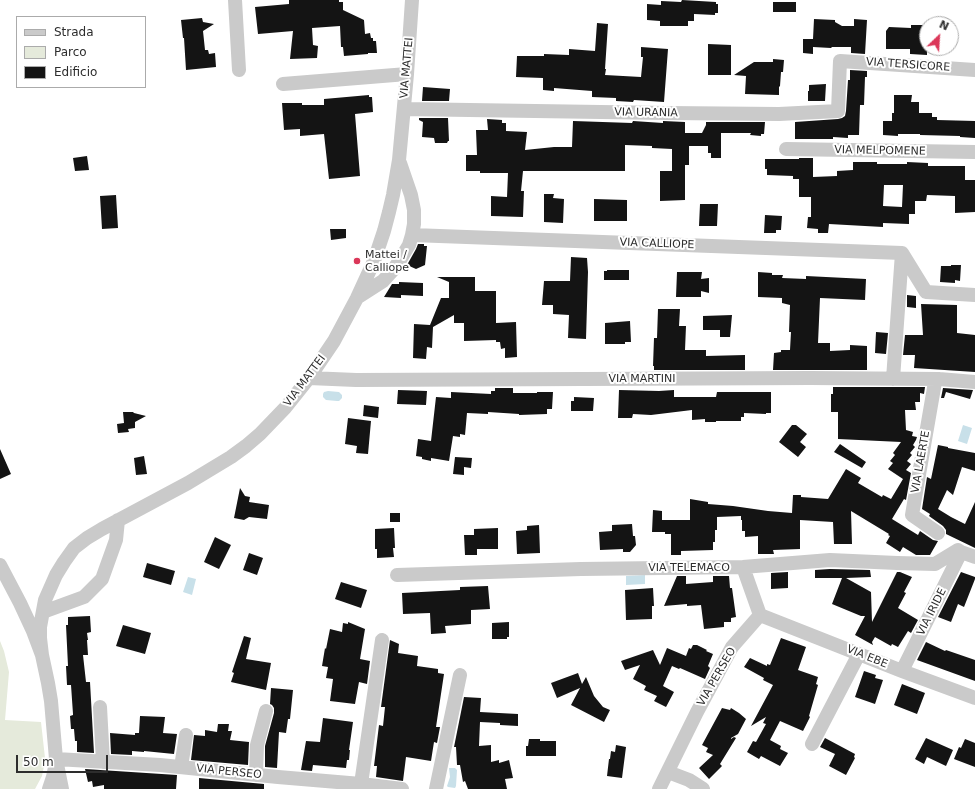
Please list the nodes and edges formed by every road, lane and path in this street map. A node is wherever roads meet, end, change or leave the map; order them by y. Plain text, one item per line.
1 (235, 0) edge
2 (412, 0) edge
3 (840, 61) joint
4 (238, 70) dead end
5 (975, 70) edge
6 (407, 74) junction
7 (283, 84) dead end
8 (404, 109) junction
9 (786, 149) dead end
10 (975, 152) edge
11 (399, 160) junction
12 (412, 235) junction
13 (902, 253) junction
14 (975, 295) edge
15 (357, 298) junction
16 (309, 378) junction
17 (893, 379) junction
18 (939, 379) junction
19 (975, 382) edge
20 (118, 520) junction
21 (960, 551) junction
22 (975, 557) edge
23 (0, 565) edge
24 (743, 567) junction
25 (397, 575) dead end
26 (43, 612) junction
27 (760, 614) junction
28 (382, 640) dead end
29 (859, 654) junction
30 (42, 655) junction
31 (902, 671) junction
32 (460, 675) dead end
33 (975, 698) edge
34 (100, 707) dead end
35 (266, 711) dead end
36 (186, 735) dead end
37 (812, 744) dead end
38 (56, 759) junction
39 (103, 762) junction
40 (181, 767) junction
41 (668, 772) junction
42 (256, 775) junction
43 (360, 784) junction
44 (49, 789) edge
45 (62, 789) edge
46 (402, 789) edge
47 (436, 789) edge
48 (659, 789) edge
49 (703, 789) edge

1 - 4 street
2 - 6 street, VIA MATTEI
3 - 5 street, VIA TERSICORE
3 - 8 street, VIA URANIA
6 - 7 street
6 - 8 street, VIA MATTEI
8 - 11 street, VIA MATTEI
9 - 10 street, VIA MELPOMENE
11 - 12 street
11 - 15 street, VIA MATTEI
12 - 13 street, VIA CALLIOPE
12 - 15 street
13 - 14 street
13 - 17 street
15 - 16 street, VIA MATTEI
16 - 17 street, VIA MARTINI
16 - 20 street, VIA MATTEI
17 - 18 street, VIA MARTINI
18 - 19 street, VIA MARTINI
18 - 21 street, VIA LAERTE
20 - 26 street, VIA MATTEI
20 - 26 street
21 - 22 street
21 - 24 street, VIA TELEMACO
21 - 31 street, VIA IRIDE
23 - 30 street
24 - 25 street, VIA TELEMACO
24 - 27 street
26 - 30 street, VIA MATTEI
27 - 29 street, VIA EBE
27 - 41 street, VIA PERSEO
28 - 43 street
29 - 31 street, VIA EBE
29 - 37 street
30 - 38 street
31 - 33 street, VIA EBE
32 - 47 street
34 - 39 street
35 - 42 street
36 - 40 street
38 - 39 street, VIA PERSEO
38 - 44 street
38 - 45 street
39 - 40 street, VIA PERSEO
40 - 42 street, VIA PERSEO
41 - 48 street, VIA PERSEO
41 - 49 street
42 - 43 street, VIA PERSEO
43 - 46 street, VIA PERSEO

